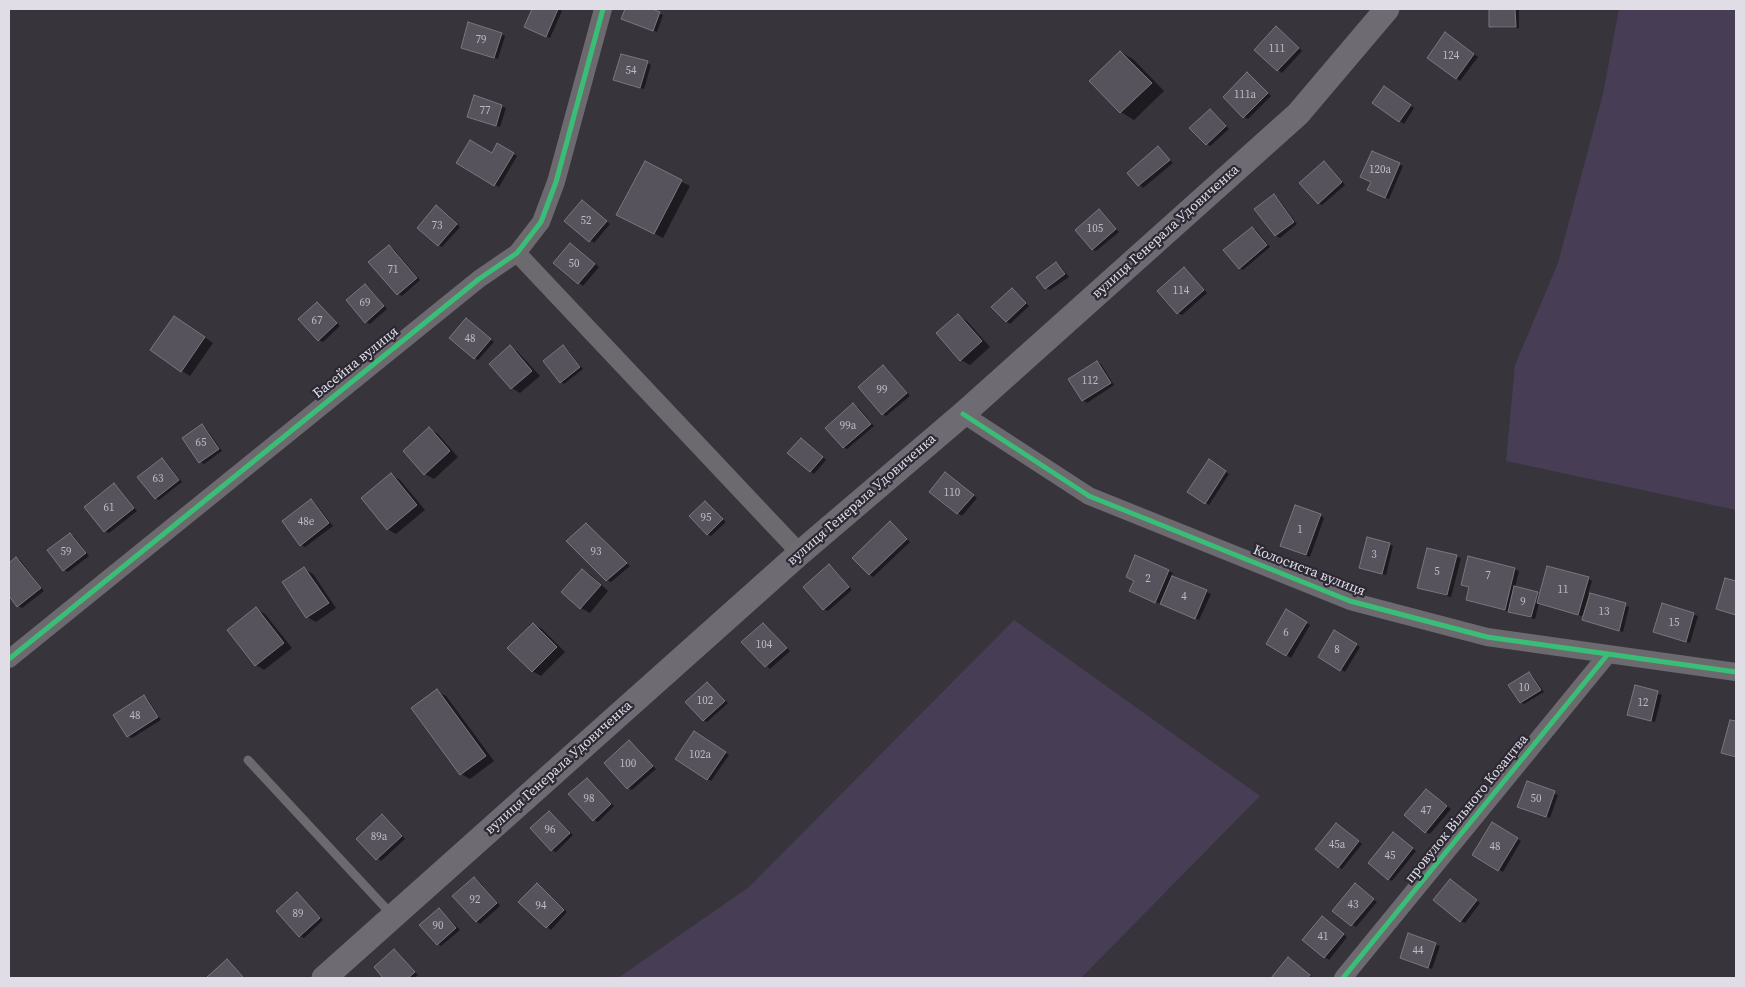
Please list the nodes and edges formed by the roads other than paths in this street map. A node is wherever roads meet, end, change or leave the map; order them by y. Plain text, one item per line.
1 (603, 9) edge
2 (1387, 9) edge
3 (517, 253) junction
4 (963, 414) junction
5 (800, 553) junction
6 (1608, 654) junction
7 (9, 659) edge
8 (1736, 672) edge
9 (248, 760) dead end
10 (393, 916) junction
11 (324, 978) edge
12 (1343, 978) edge

1 - 3 street, Басейна вулиця
2 - 4 main road, вулиця Генерала Удовиченка
3 - 5 street
3 - 7 street, Басейна вулиця
4 - 5 main road, вулиця Генерала Удовиченка
4 - 6 street, Колосиста вулиця
5 - 10 main road, вулиця Генерала Удовиченка
6 - 8 street, Колосиста вулиця
6 - 12 street, провулок Вільного Козацтва
9 - 10 lane
10 - 11 main road, вулиця Генерала Удовиченка

